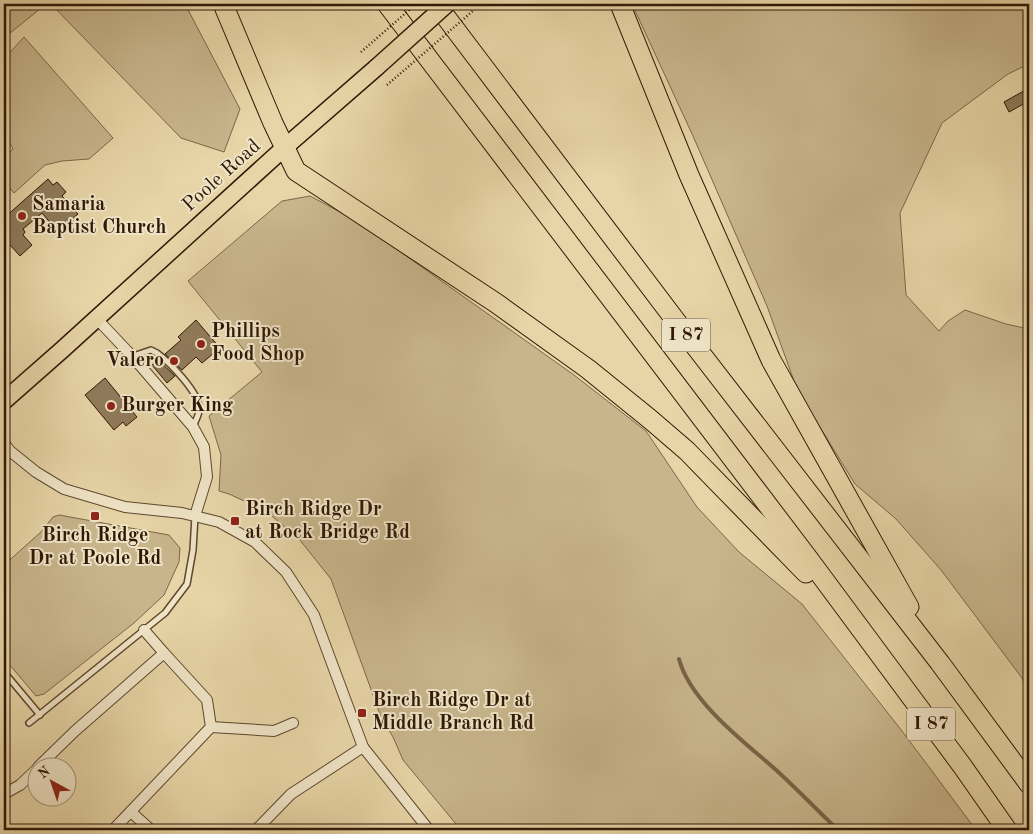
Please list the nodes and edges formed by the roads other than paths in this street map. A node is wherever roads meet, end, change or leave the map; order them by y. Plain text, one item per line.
1 (223, 4) edge
2 (387, 4) edge
3 (436, 4) edge
4 (447, 4) edge
5 (620, 4) edge
6 (284, 148) junction
7 (97, 319) junction
8 (132, 356) junction
9 (4, 400) edge
10 (193, 427) junction
11 (4, 443) edge
12 (195, 516) junction
13 (853, 620) junction
14 (144, 630) junction
15 (164, 653) junction
16 (940, 663) junction
17 (4, 672) edge
18 (40, 715) junction
19 (29, 723) dead end
20 (293, 723) dead end
21 (212, 727) junction
22 (364, 747) junction
23 (49, 756) edge
24 (28, 777) edge
25 (1029, 784) edge
26 (4, 794) edge
27 (131, 812) junction
28 (113, 830) edge
29 (151, 830) edge
30 (256, 830) edge
31 (429, 830) edge
32 (1007, 830) edge

1 - 6 highway
2 - 13 highway, I 87
3 - 16 highway, I 87
4 - 6 main road, Poole Road, bridge
5 - 16 highway
6 - 7 main road, Poole Road
6 - 13 highway
7 - 8 street
7 - 9 main road, Poole Road
8 - 10 street
8 - 10 lane
10 - 12 street
11 - 12 street
12 - 14 lane
12 - 22 street
13 - 32 highway, I 87
14 - 15 street
14 - 18 lane
15 - 21 street
15 - 23 street
16 - 25 highway, I 87
17 - 18 lane
18 - 19 lane
20 - 21 street
21 - 27 street
22 - 30 street
22 - 31 street
24 - 26 street
27 - 28 street
27 - 29 street

